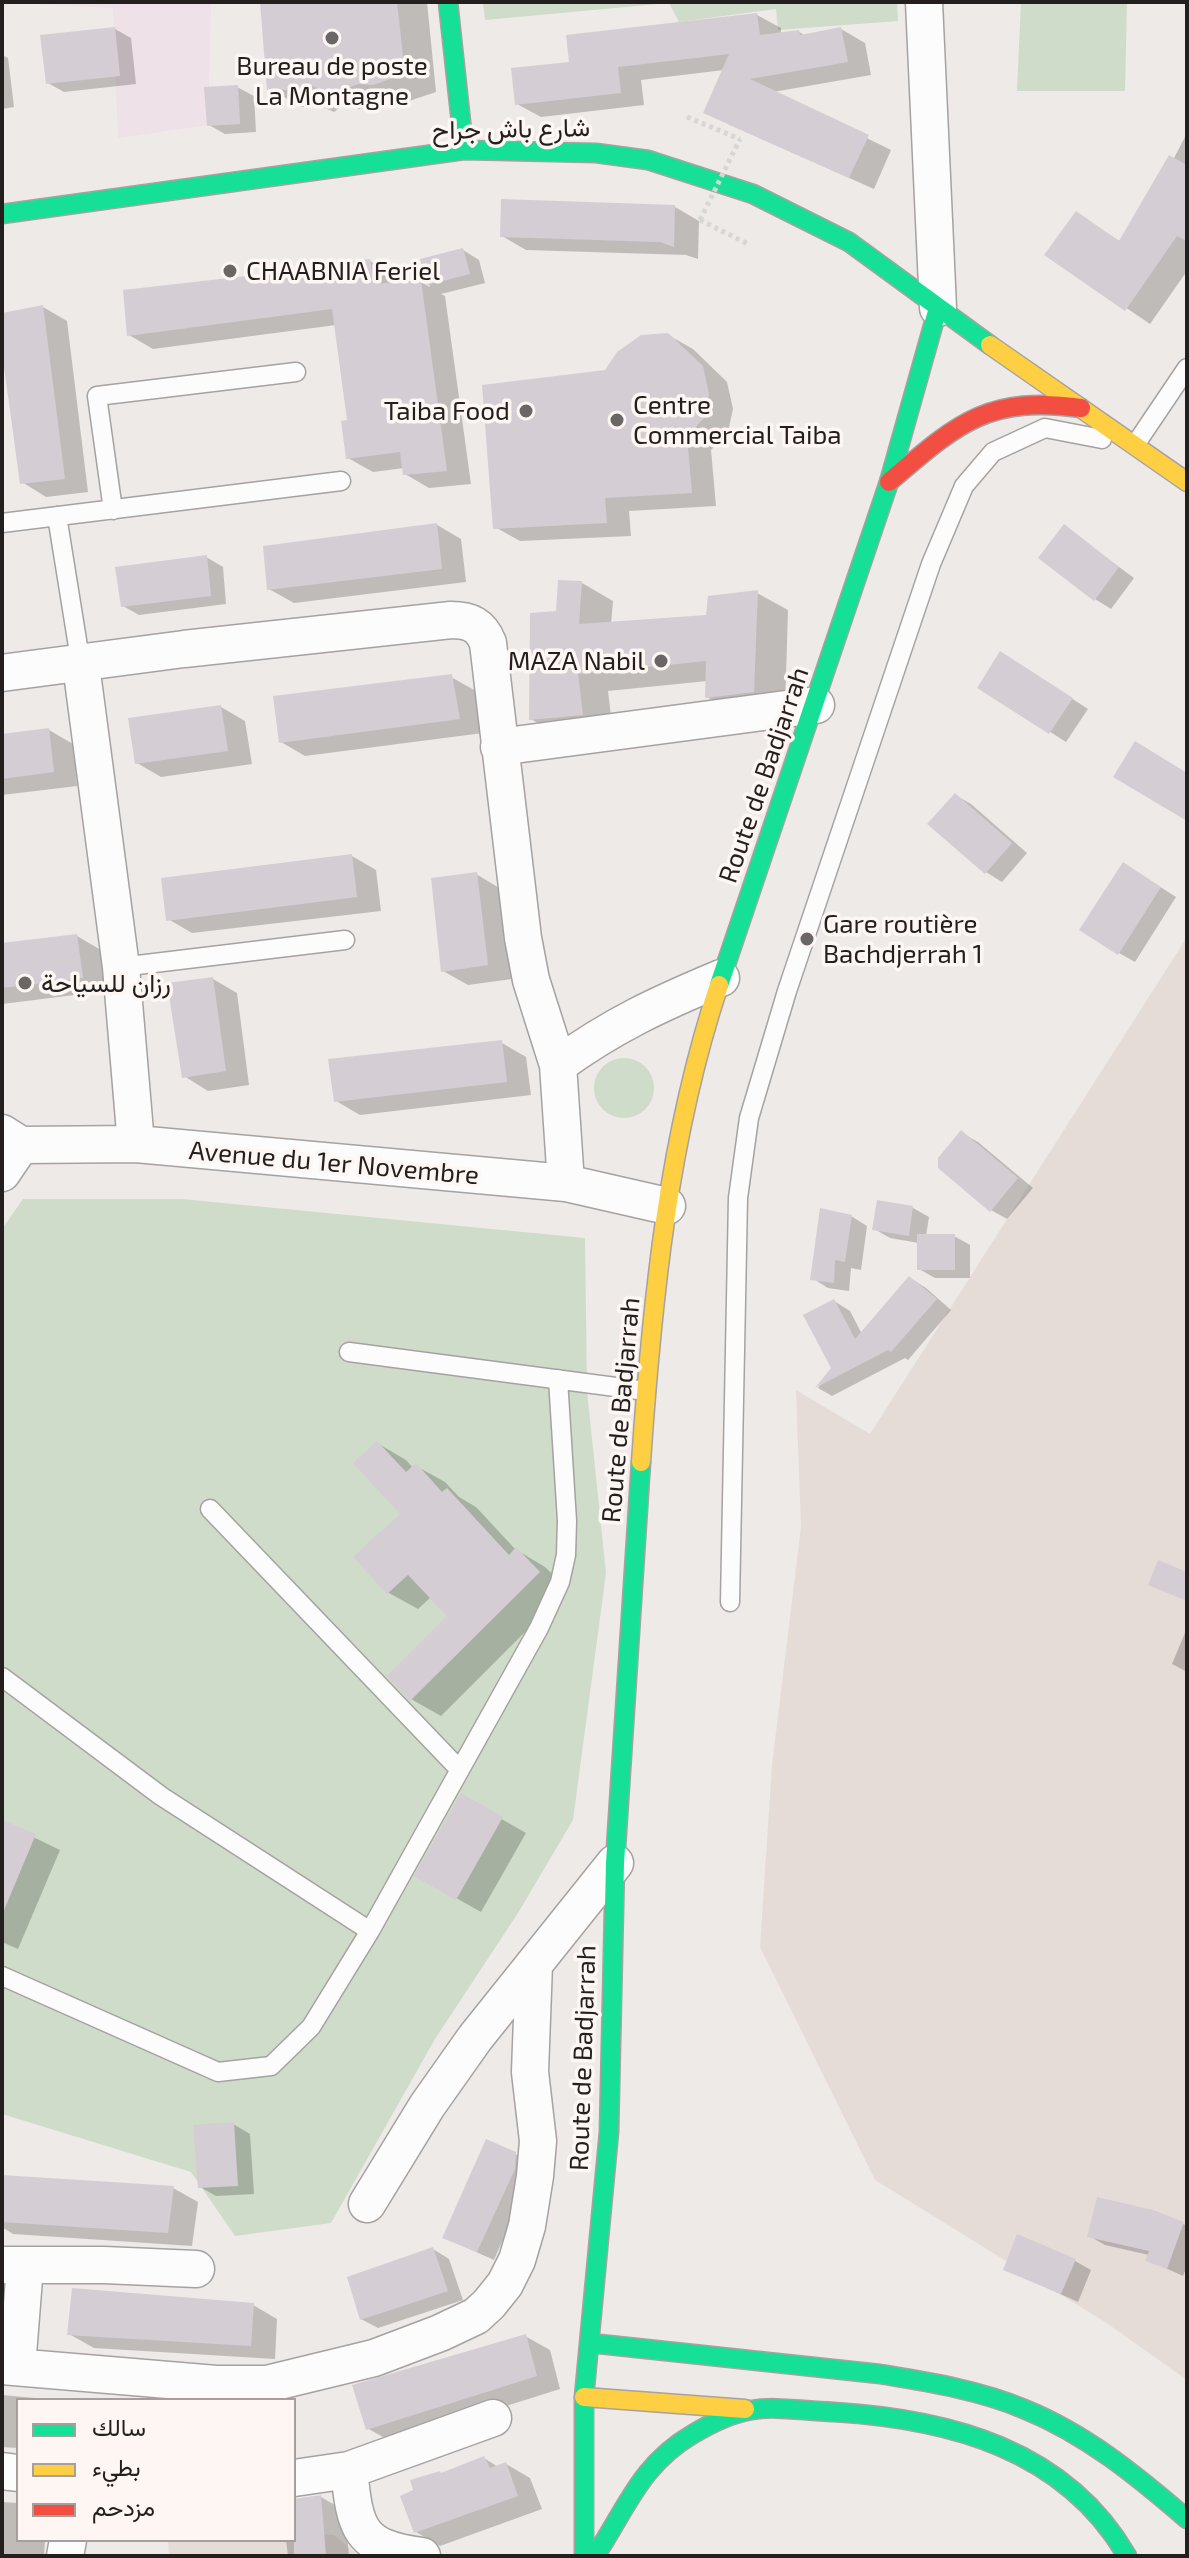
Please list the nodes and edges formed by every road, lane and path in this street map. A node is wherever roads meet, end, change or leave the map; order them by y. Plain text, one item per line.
1 (448, 2) edge
2 (924, 2) edge
3 (687, 117) dead end
4 (464, 150) junction
5 (2, 214) edge
6 (750, 245) dead end
7 (938, 308) junction
8 (1187, 368) edge
9 (296, 372) dead end
10 (1081, 408) junction
11 (1135, 445) junction
12 (341, 481) dead end
13 (889, 482) junction
14 (1187, 482) edge
15 (113, 510) junction
16 (57, 516) junction
17 (2, 523) edge
18 (81, 665) junction
19 (2, 673) edge
20 (816, 705) junction
21 (499, 747) junction
22 (345, 940) dead end
23 (121, 967) junction
24 (721, 978) junction
25 (558, 1065) junction
26 (136, 1144) junction
27 (8, 1150) edge
28 (566, 1183) junction
29 (667, 1206) junction
30 (349, 1352) dead end
31 (558, 1379) junction
32 (646, 1391) junction
33 (210, 1509) dead end
34 (730, 1602) dead end
35 (2, 1677) edge
36 (460, 1770) junction
37 (615, 1863) junction
38 (370, 1931) junction
39 (534, 1964) junction
40 (2, 1976) edge
41 (367, 2204) dead end
42 (14, 2266) edge
43 (196, 2269) dead end
44 (590, 2343) junction
45 (25, 2375) edge
46 (584, 2397) junction
47 (745, 2409) junction
48 (493, 2418) dead end
49 (349, 2470) junction
50 (296, 2478) edge
51 (1187, 2519) edge
52 (422, 2556) edge
53 (584, 2556) edge
54 (595, 2556) edge
55 (1127, 2556) edge

1 - 4 main road
2 - 7 street
3 - 6 path, bridge
4 - 5 main road, شارع باش جراح
4 - 7 main road, شارع باش جراح
7 - 10 main road, شارع باش جراح
7 - 13 main road, Route de Badjarrah
8 - 11 lane
9 - 15 lane
10 - 11 main road, شارع باش جراح
10 - 13 main road
11 - 14 main road, شارع باش جراح
11 - 34 lane
12 - 15 lane
13 - 20 main road, Route de Badjarrah
15 - 16 lane
16 - 17 lane
16 - 18 lane
18 - 19 street
18 - 21 street
18 - 23 street
20 - 21 street
20 - 24 main road, Route de Badjarrah
21 - 25 street
22 - 23 lane
23 - 26 street
24 - 25 street
24 - 29 main road, Route de Badjarrah
25 - 28 street
26 - 27 street, Avenue du 1er Novembre
26 - 28 street, Avenue du 1er Novembre
28 - 29 street, Avenue du 1er Novembre
29 - 32 main road, Route de Badjarrah
30 - 31 lane
31 - 32 lane
31 - 36 lane
32 - 37 main road, Route de Badjarrah
33 - 36 lane
35 - 38 lane
36 - 38 lane
37 - 39 street
37 - 44 main road, Route de Badjarrah
38 - 40 lane
39 - 41 street
39 - 45 street
42 - 43 street
42 - 45 street
44 - 46 main road, Route de Badjarrah
44 - 51 main road
46 - 47 main road
46 - 53 main road, Route de Badjarrah
47 - 54 main road
47 - 55 main road
48 - 49 street
49 - 50 street
49 - 52 street

